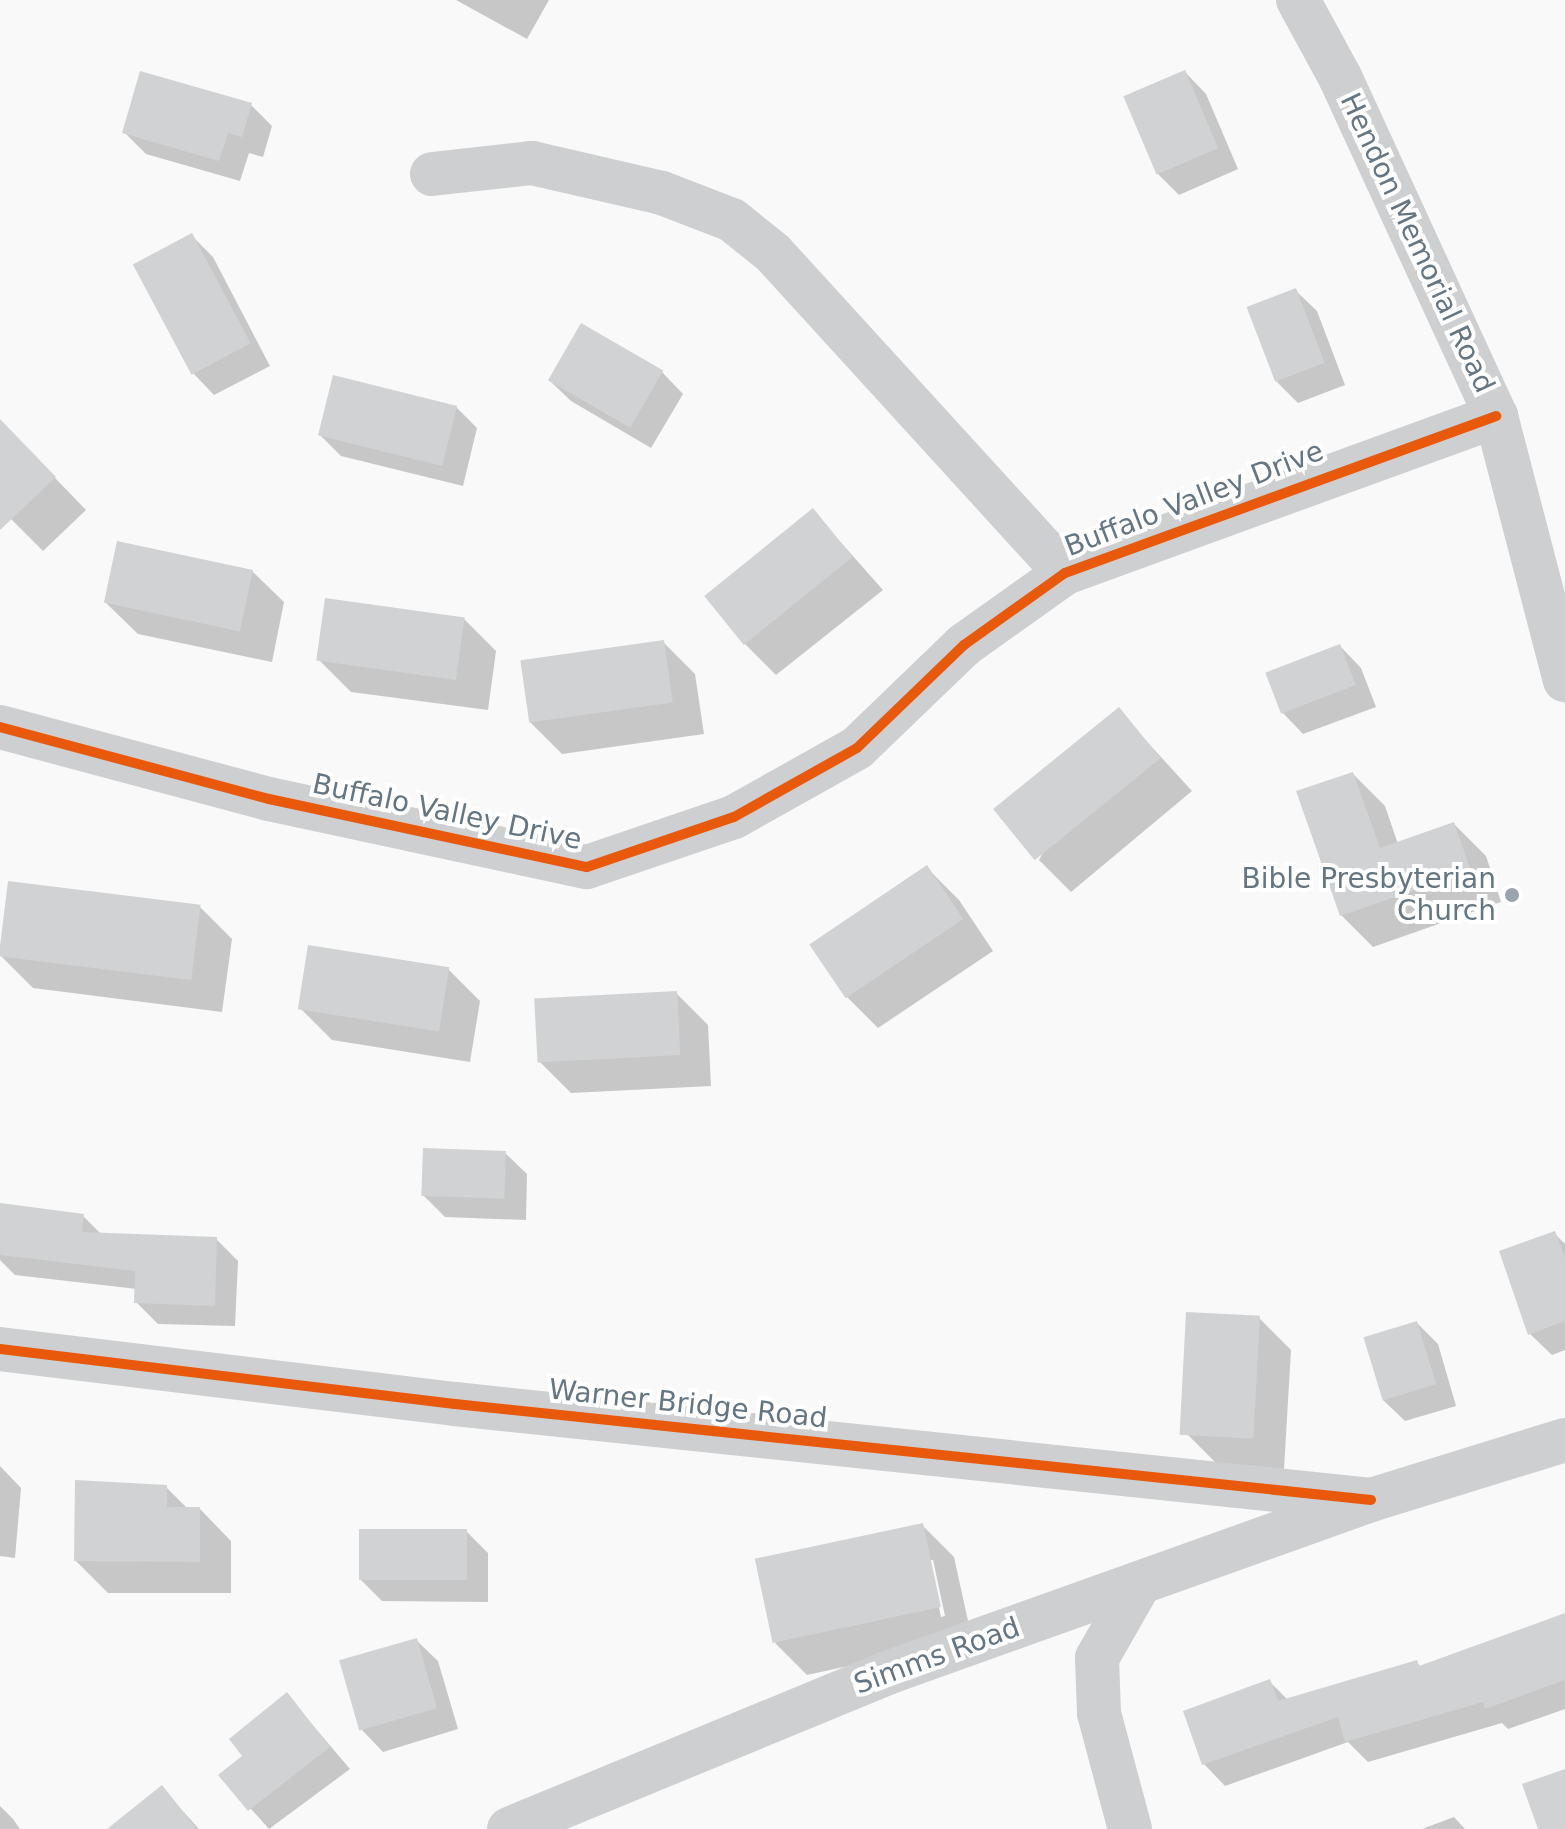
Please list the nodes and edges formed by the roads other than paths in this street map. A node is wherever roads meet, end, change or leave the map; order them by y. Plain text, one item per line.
1 (1298, 0) edge
2 (432, 174) dead end
3 (1496, 416) junction
4 (1065, 573) junction
5 (1565, 680) edge
6 (0, 727) edge
7 (0, 1349) edge
8 (1565, 1440) edge
9 (1371, 1500) junction
10 (1140, 1583) junction
11 (509, 1829) edge
12 (1130, 1829) edge

1 - 3 street, Hendon Memorial Road
2 - 4 street
3 - 4 street, Buffalo Valley Drive
3 - 5 street, Hendon Memorial Road
4 - 6 street, Buffalo Valley Drive
7 - 9 street, Warner Bridge Road
8 - 9 street, Simms Road
9 - 10 street, Simms Road
10 - 11 street, Simms Road
10 - 12 street

